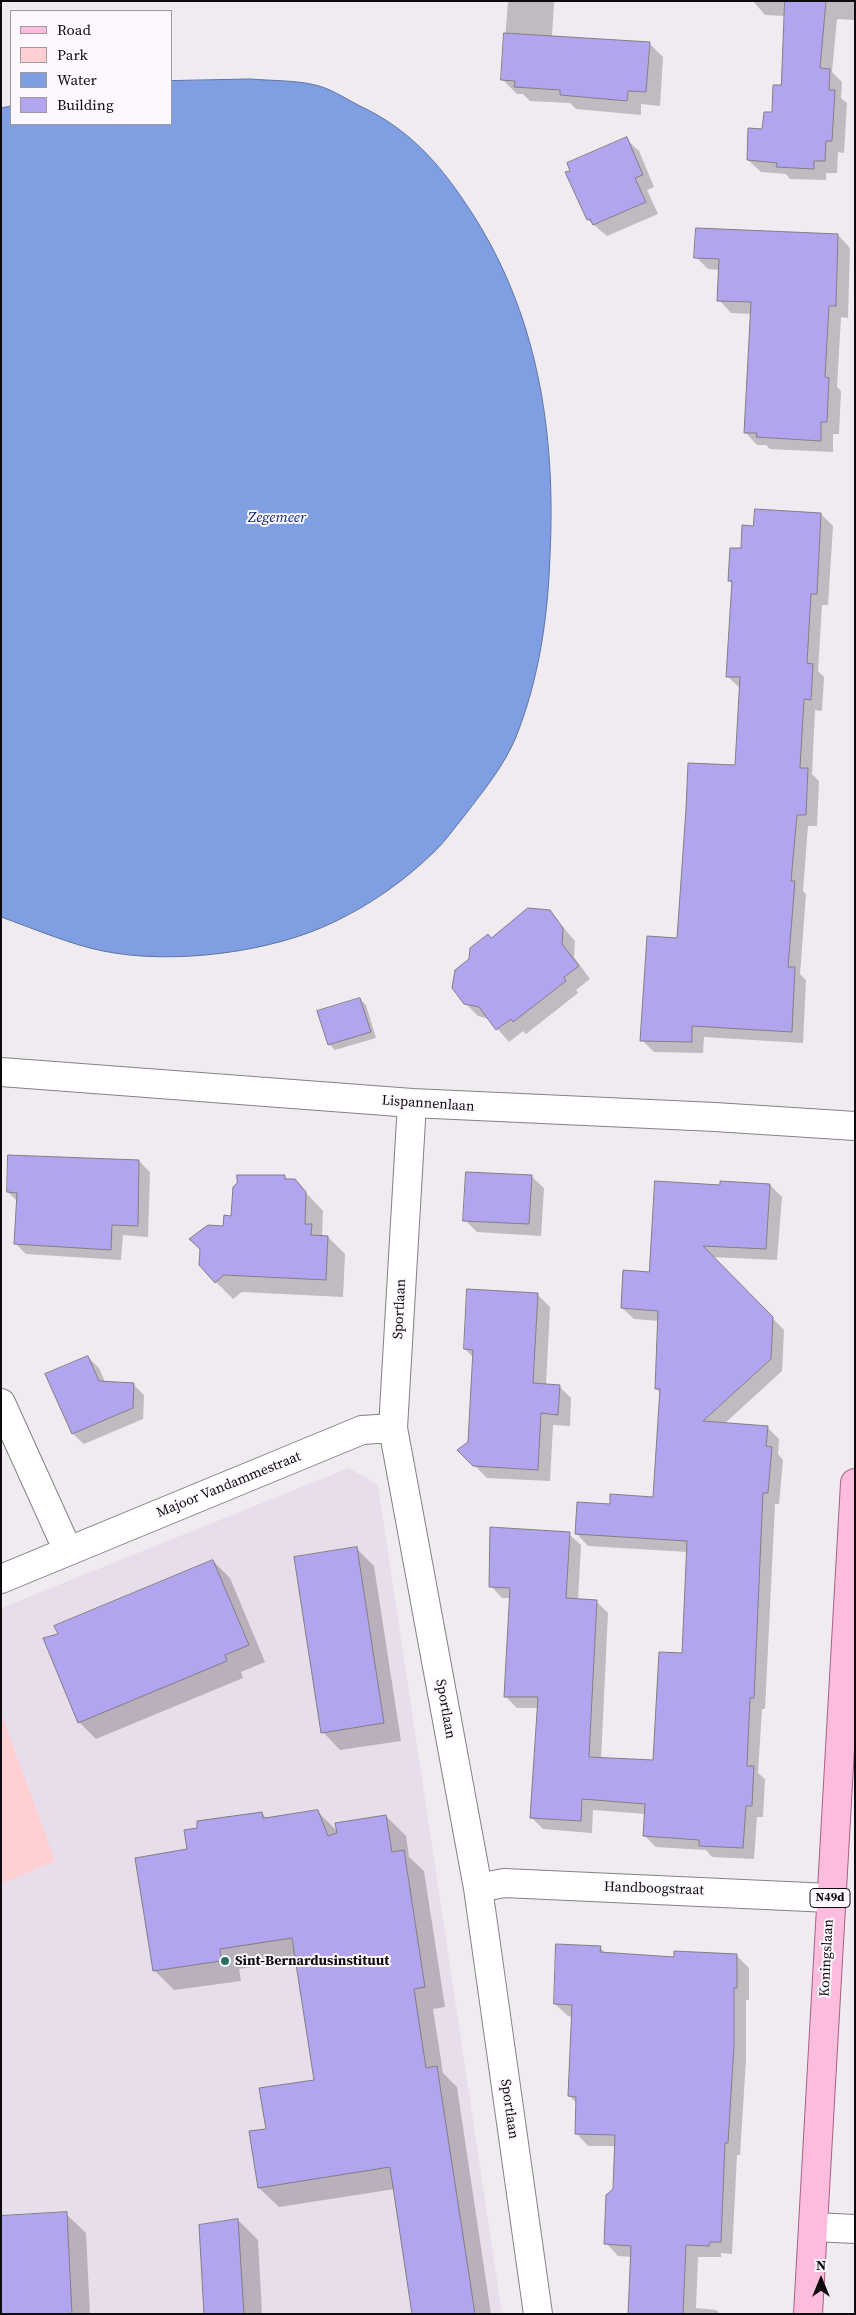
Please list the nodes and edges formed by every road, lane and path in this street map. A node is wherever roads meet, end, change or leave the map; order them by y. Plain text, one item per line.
1 (1, 1072) edge
2 (412, 1103) junction
3 (855, 1126) edge
4 (1, 1403) edge
5 (393, 1428) junction
6 (855, 1483) edge
7 (68, 1551) junction
8 (1, 1579) edge
9 (478, 1888) junction
10 (830, 1898) junction
11 (813, 2227) junction
12 (855, 2229) edge
13 (538, 2314) edge
14 (808, 2314) edge

1 - 2 street, Lispannenlaan
2 - 3 street, Lispannenlaan
2 - 5 street, Sportlaan
4 - 7 street
5 - 7 street, Majoor Vandammestraat
5 - 9 street, Sportlaan
6 - 10 main road, Koningslaan / N49d
7 - 8 street, Majoor Vandammestraat
9 - 10 street, Handboogstraat
9 - 13 street, Sportlaan
10 - 11 main road, Koningslaan / N49d
11 - 12 street
11 - 14 main road, Koningslaan / N49d

